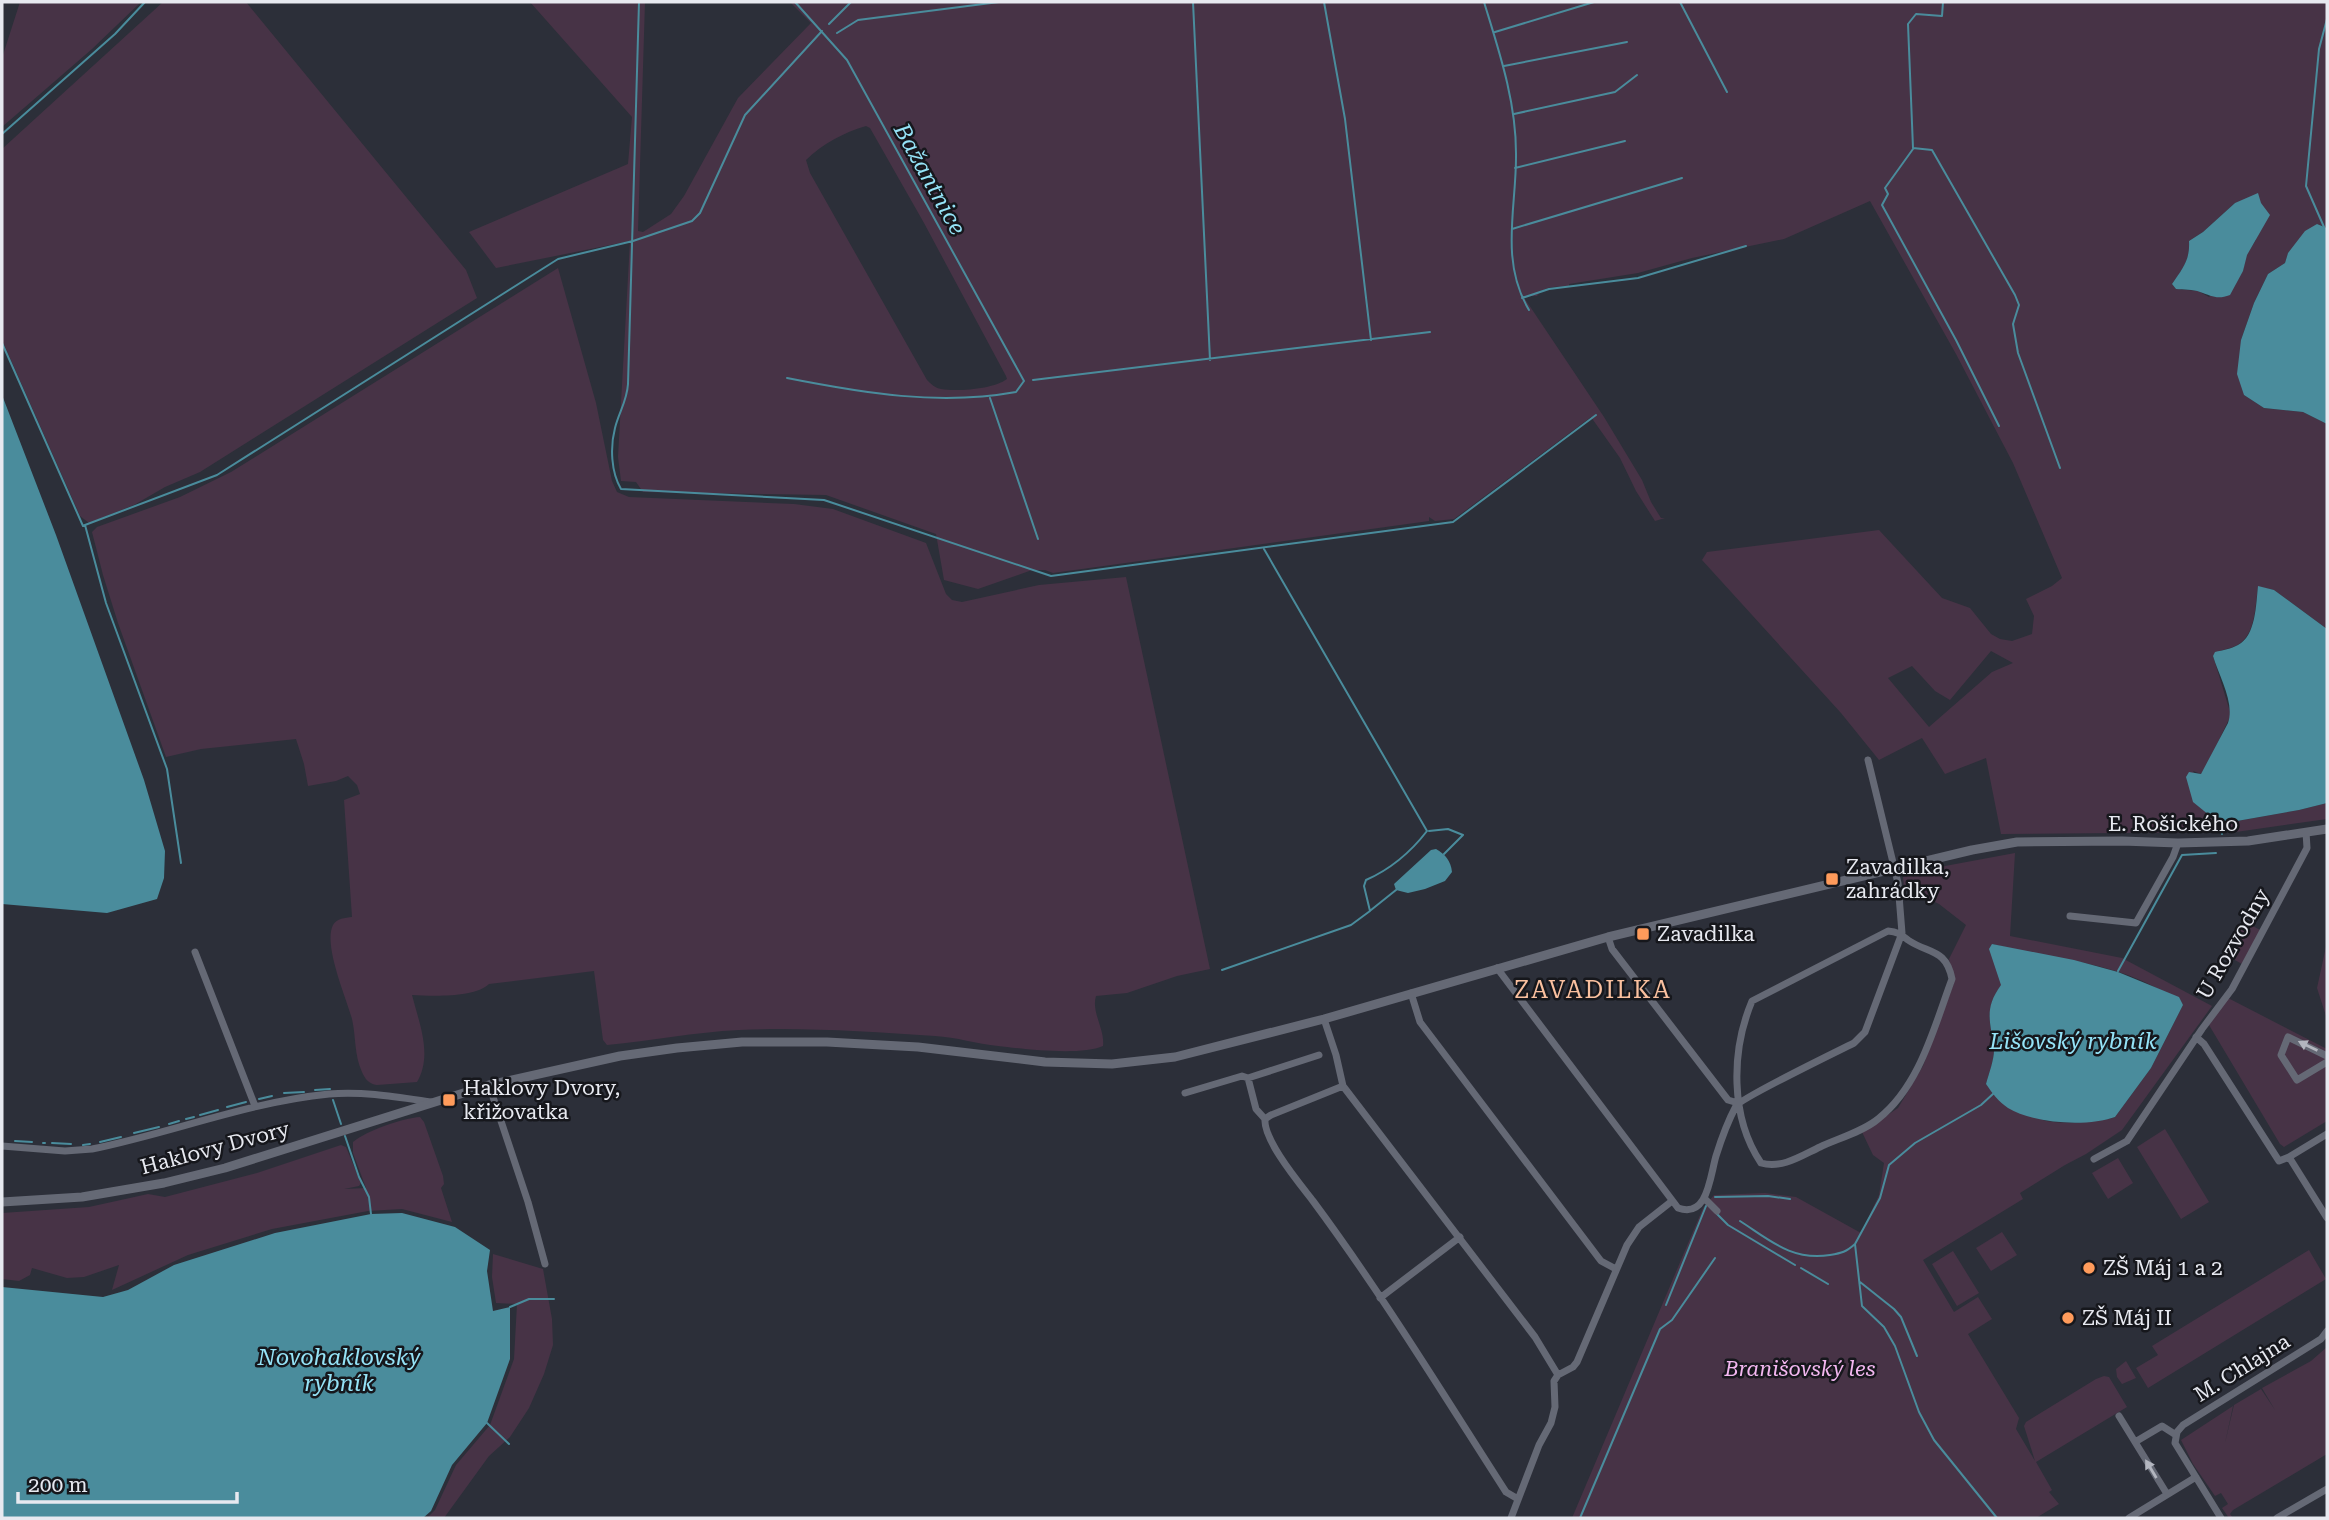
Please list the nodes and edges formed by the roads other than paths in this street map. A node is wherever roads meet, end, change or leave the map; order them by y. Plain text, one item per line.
1 (1868, 760) dead end
2 (2327, 829) edge
3 (2306, 832) junction
4 (2178, 843) junction
5 (1895, 868) junction
6 (2070, 916) dead end
7 (1902, 933) junction
8 (1608, 937) junction
9 (195, 952) dead end
10 (1497, 968) junction
11 (1411, 993) junction
12 (1324, 1019) junction
13 (2196, 1037) junction
14 (1320, 1055) dead end
15 (2327, 1056) edge
16 (2327, 1062) edge
17 (1248, 1079) junction
18 (489, 1085) junction
19 (1343, 1086) junction
20 (1185, 1093) dead end
21 (431, 1102) junction
22 (1738, 1103) junction
23 (255, 1107) junction
24 (1265, 1119) junction
25 (2327, 1134) edge
26 (2, 1146) edge
27 (2289, 1157) junction
28 (2094, 1159) dead end
29 (1704, 1198) junction
30 (1672, 1201) junction
31 (2, 1202) edge
32 (1717, 1211) dead end
33 (2327, 1219) edge
34 (1460, 1237) junction
35 (545, 1264) dead end
36 (1616, 1269) junction
37 (1380, 1297) junction
38 (2327, 1331) edge
39 (1558, 1375) junction
40 (2119, 1416) dead end
41 (2176, 1435) junction
42 (2135, 1442) junction
43 (2196, 1477) junction
44 (2327, 1489) edge
45 (2167, 1494) junction
46 (1518, 1499) junction
47 (1511, 1518) edge
48 (2129, 1518) edge
49 (2221, 1518) edge
50 (2277, 1518) edge

1 - 5 street
2 - 3 street, E. Rošického
3 - 4 street, E. Rošického
3 - 13 street, U Rozvodny
4 - 5 street, E. Rošického
4 - 6 street
5 - 7 street
5 - 8 street
7 - 22 street
7 - 22 street
7 - 22 street
8 - 10 street
8 - 22 street
9 - 23 street, Haklovy Dvory
10 - 11 street
10 - 30 street
11 - 12 street
11 - 36 street
12 - 18 street
12 - 19 street
13 - 27 street
13 - 28 street, U Rozvodny
14 - 17 street
15 -> 16 street
17 - 20 street
17 - 24 street
18 - 21 street, Haklovy Dvory
18 - 35 street
19 - 24 street
19 - 34 street
21 - 23 street, Haklovy Dvory
21 - 31 street, Haklovy Dvory
22 - 29 street
23 - 26 street, Haklovy Dvory
24 - 37 street
25 - 27 street
27 - 33 street
29 - 30 street
29 - 32 street
30 - 36 street
34 - 37 street
34 - 39 street
36 - 39 street
37 - 46 street
38 - 41 street, M. Chlajna
39 - 46 street
40 - 42 street
41 - 42 street
41 - 43 street
45 -> 42 street
43 - 45 street
43 - 49 street
44 - 50 street
45 - 48 street
46 - 47 street

